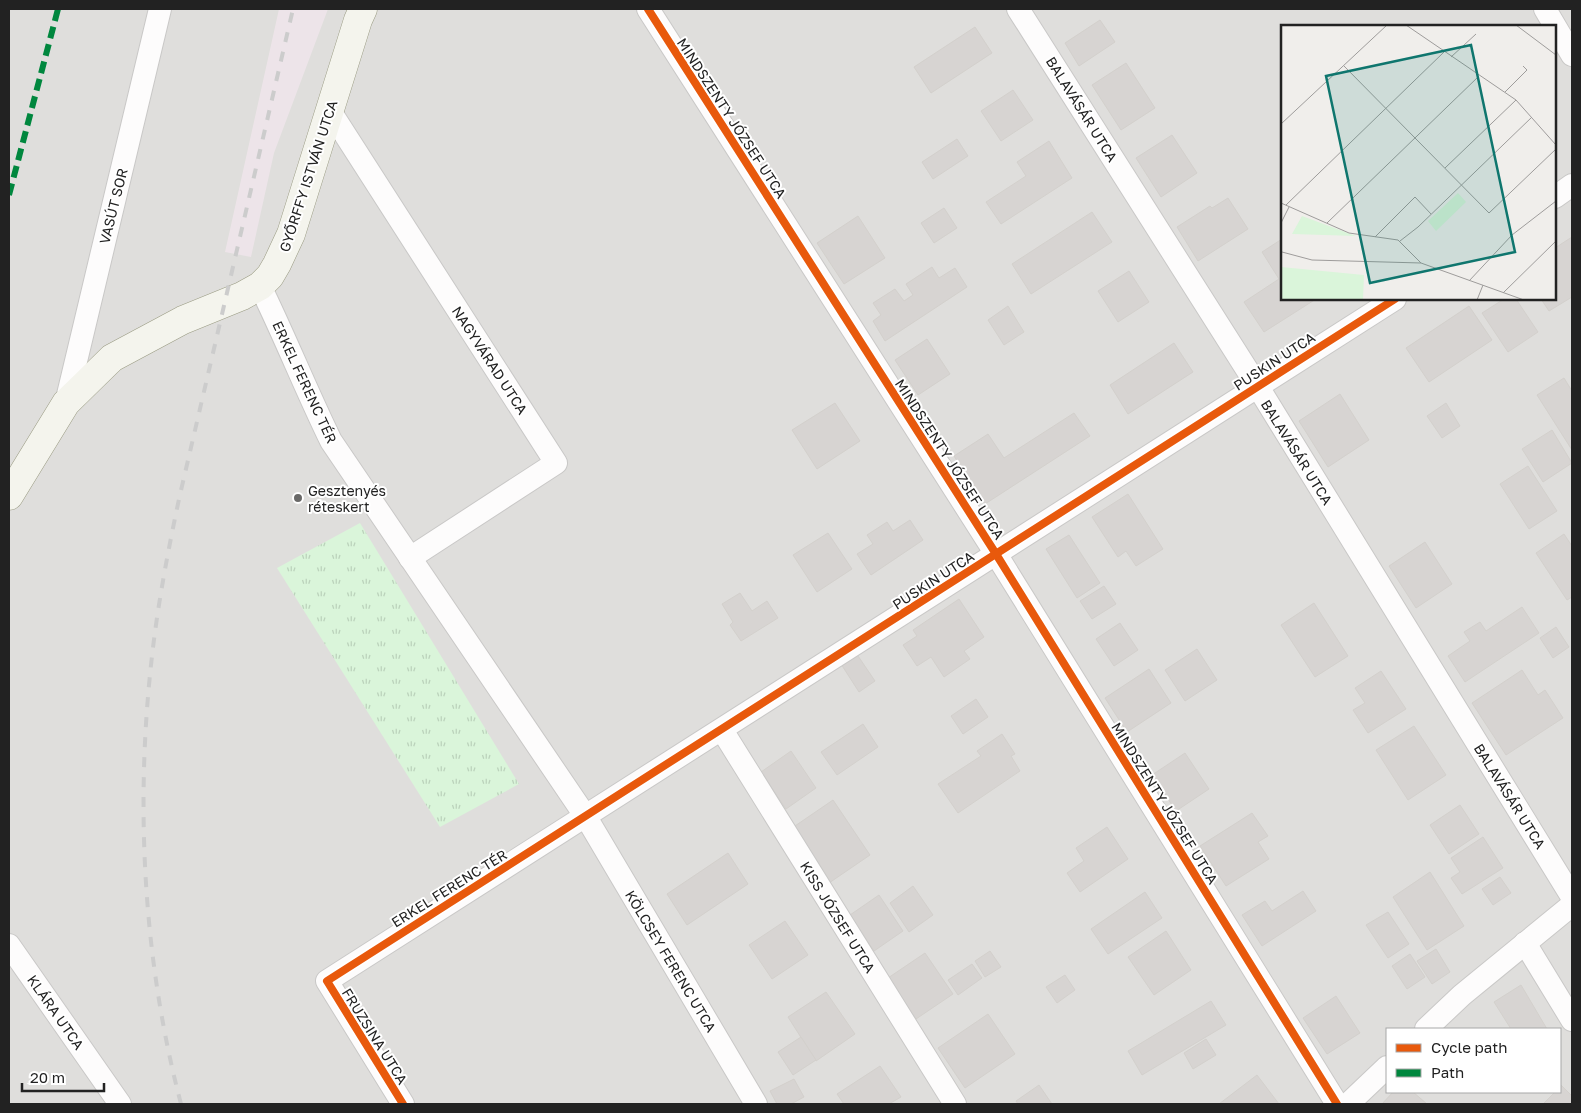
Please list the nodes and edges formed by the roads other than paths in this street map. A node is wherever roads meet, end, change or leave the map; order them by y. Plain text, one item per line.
1 (160, 9) edge
2 (363, 9) edge
3 (648, 9) edge
4 (1018, 9) edge
5 (1545, 9) edge
6 (1554, 25) edge
7 (1556, 28) edge
8 (1572, 55) edge
9 (330, 111) junction
10 (1572, 185) edge
11 (1556, 196) edge
12 (260, 286) junction
13 (1394, 300) edge
14 (1258, 387) junction
15 (66, 403) junction
16 (9, 496) edge
17 (996, 554) junction
18 (410, 558) junction
19 (722, 730) junction
20 (586, 817) junction
21 (1572, 897) edge
22 (1572, 905) edge
23 (1526, 943) junction
24 (9, 945) edge
25 (327, 981) joint
26 (1572, 1020) edge
27 (1427, 1028) edge
28 (1386, 1068) edge
29 (120, 1104) edge
30 (403, 1104) edge
31 (756, 1104) edge
32 (955, 1104) edge
33 (1337, 1104) edge
34 (1348, 1104) edge

1 - 15 street, VASÚT SOR
2 - 9 main road, GYŐRFFY ISTVÁN UTCA
3 - 17 street, MINDSZENTY JÓZSEF UTCA
4 - 14 street, BALAVÁSÁR UTCA
5 - 6 street
7 - 8 street
9 - 12 main road, GYŐRFFY ISTVÁN UTCA
9 - 18 street, NAGYVÁRAD UTCA
10 - 11 street
12 - 15 main road, GYŐRFFY ISTVÁN UTCA
12 - 18 street, ERKEL FERENC TÉR
13 - 14 street, PUSKIN UTCA
14 - 17 street, PUSKIN UTCA
14 - 21 street, BALAVÁSÁR UTCA
15 - 16 main road, GYŐRFFY ISTVÁN UTCA
17 - 19 street, PUSKIN UTCA
17 - 33 street, MINDSZENTY JÓZSEF UTCA
18 - 20 street, ERKEL FERENC TÉR
19 - 20 street, PUSKIN UTCA
19 - 32 street, KISS JÓZSEF UTCA
20 - 25 street, ERKEL FERENC TÉR
20 - 31 street, KÖLCSEY FERENC UTCA
22 - 23 street
23 - 26 street
23 - 27 street
24 - 29 street, KLÁRA UTCA
25 - 30 street, FRUZSINA UTCA
28 - 34 street

